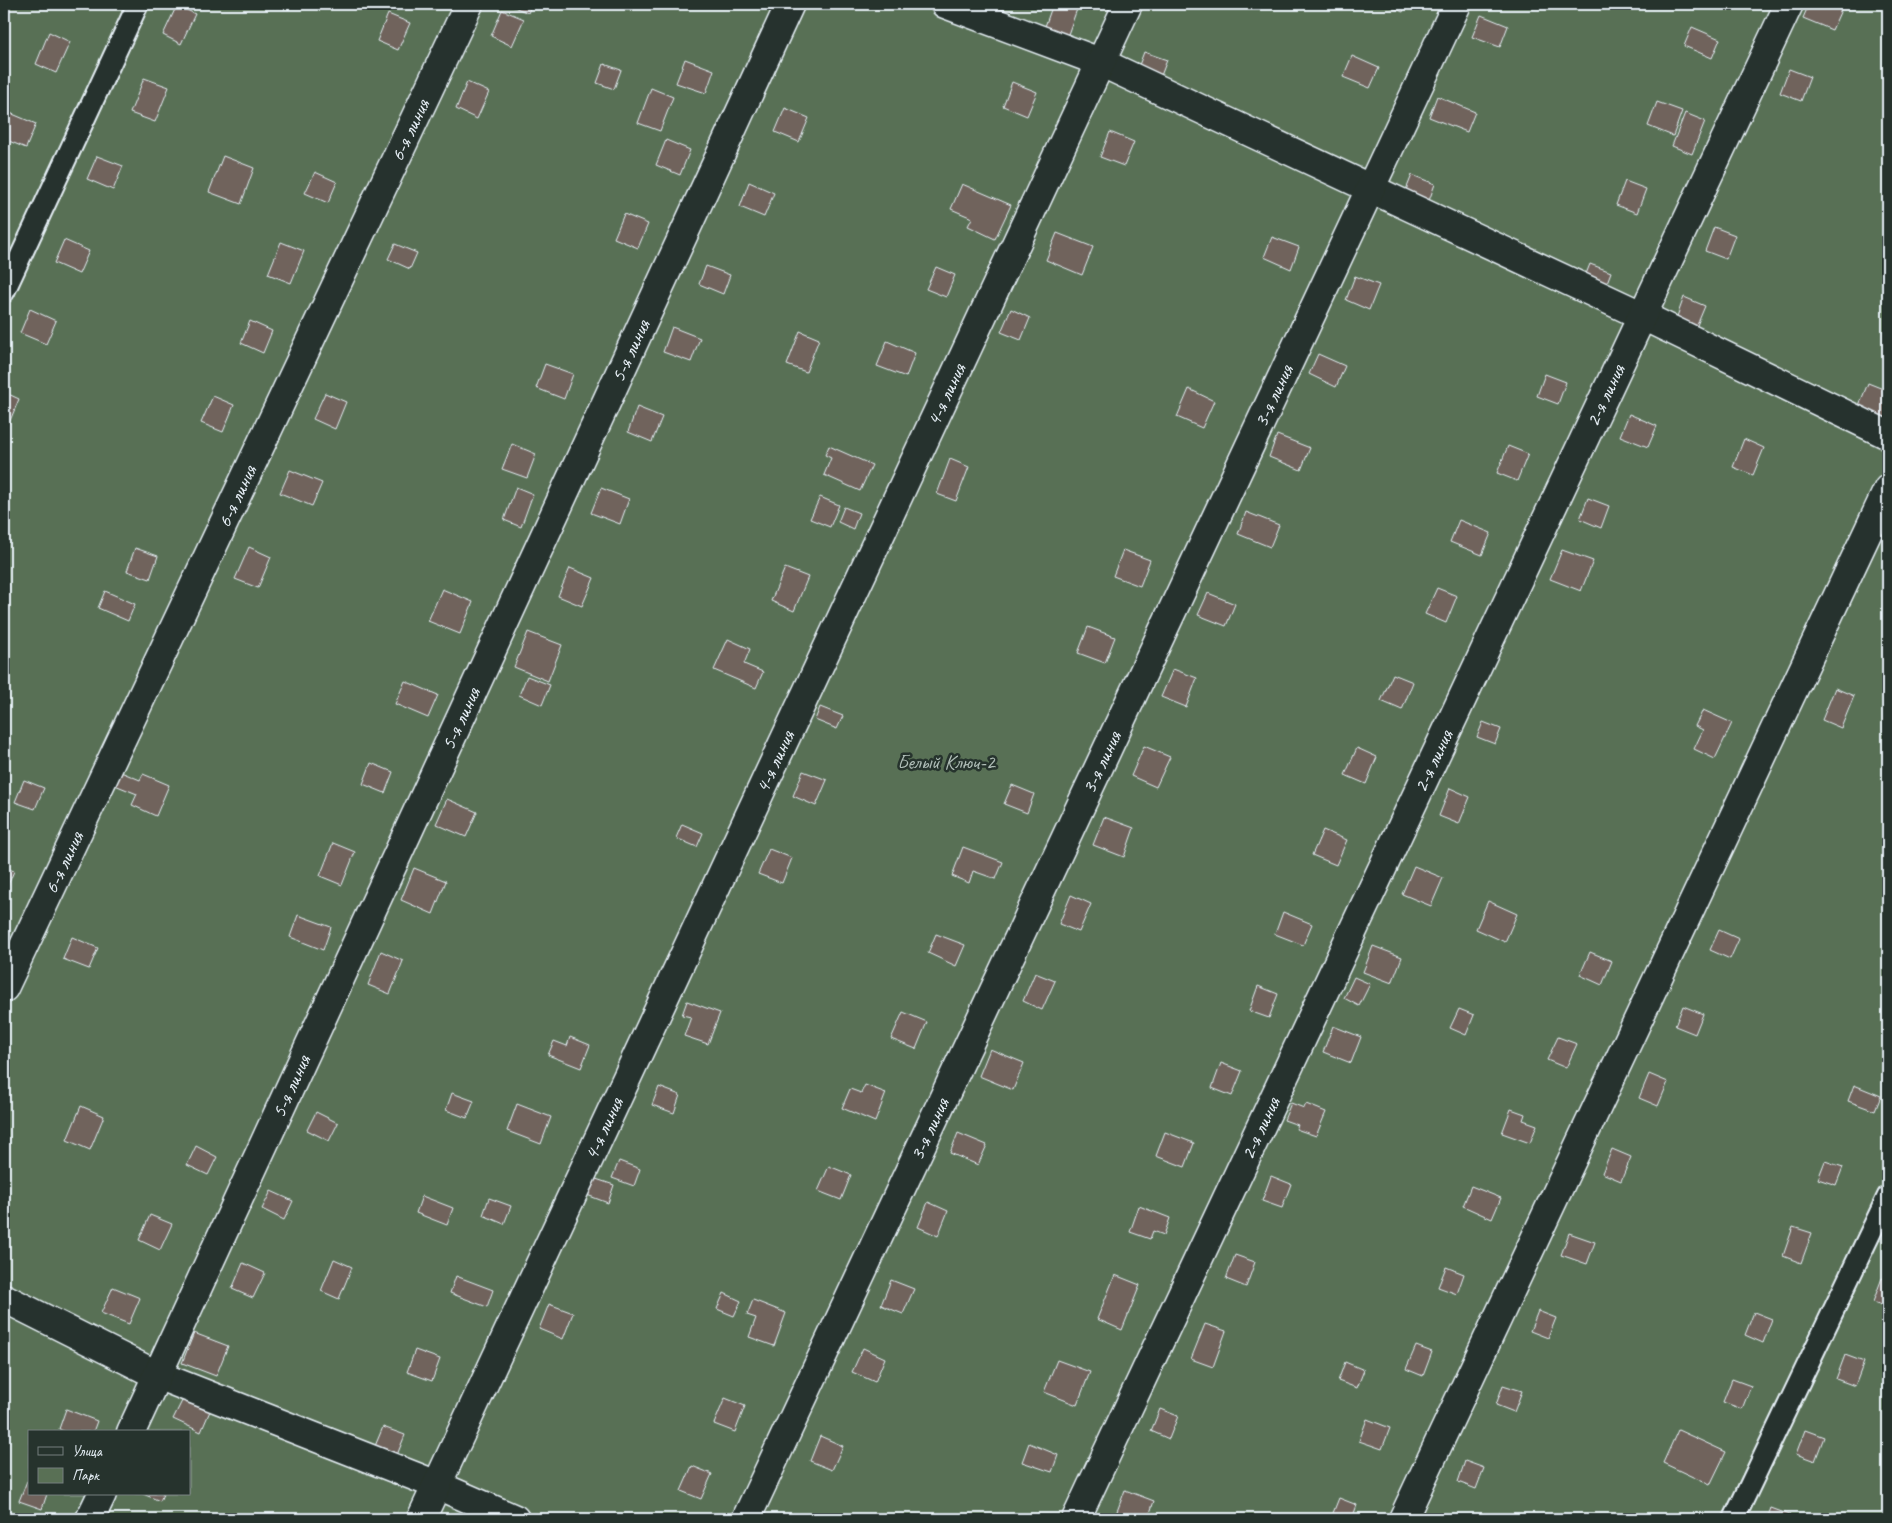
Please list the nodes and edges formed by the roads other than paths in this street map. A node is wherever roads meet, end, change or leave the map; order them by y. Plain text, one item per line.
1 (138, 4) edge
2 (469, 4) edge
3 (790, 4) edge
4 (946, 4) edge
5 (1128, 4) edge
6 (1457, 4) edge
7 (1789, 4) edge
8 (1100, 62) junction
9 (1370, 188) junction
10 (4, 292) edge
11 (1641, 315) junction
12 (1888, 435) edge
13 (1888, 489) edge
14 (4, 988) edge
15 (1888, 1196) edge
16 (4, 1298) edge
17 (158, 1375) junction
18 (132, 1430) edge
19 (437, 1485) junction
20 (101, 1496) edge
21 (90, 1519) edge
22 (421, 1519) edge
23 (515, 1519) edge
24 (746, 1519) edge
25 (1076, 1519) edge
26 (1404, 1519) edge
27 (1734, 1519) edge

1 - 10 lane
2 - 14 street, 6-я линия
3 - 17 street, 5-я линия
4 - 8 street
5 - 8 street, 4-я линия
6 - 9 street, 3-я линия
7 - 11 street, 2-я линия
8 - 9 street
8 - 19 street, 4-я линия
9 - 11 street
9 - 24 street, 3-я линия
11 - 12 street
11 - 25 street, 2-я линия
13 - 26 street
15 - 27 lane
16 - 17 street
17 - 18 street, 5-я линия
17 - 19 street
19 - 22 street, 4-я линия
19 - 23 street
20 - 21 street

